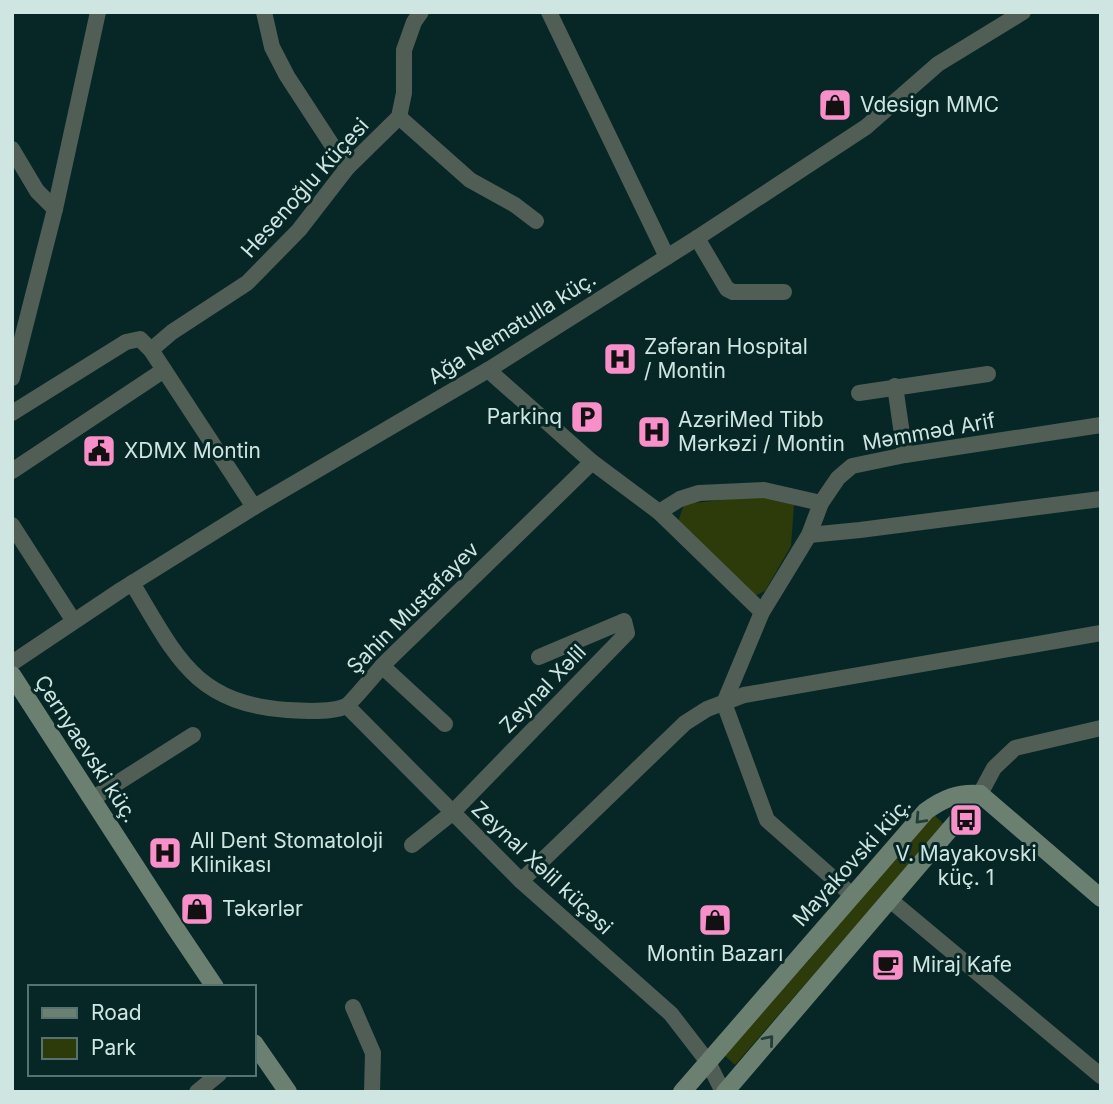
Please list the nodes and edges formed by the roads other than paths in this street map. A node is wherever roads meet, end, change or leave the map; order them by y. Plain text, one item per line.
1 (98, 12) edge
2 (264, 12) edge
3 (421, 12) edge
4 (549, 12) edge
5 (1023, 12) edge
6 (398, 117) junction
7 (12, 149) edge
8 (346, 168) junction
9 (55, 209) junction
10 (536, 221) dead end
11 (696, 238) junction
12 (667, 257) junction
13 (784, 292) dead end
14 (151, 349) junction
15 (15, 358) edge
16 (164, 370) junction
17 (488, 370) junction
18 (988, 374) dead end
19 (12, 378) edge
20 (895, 386) junction
21 (859, 393) dead end
22 (12, 413) edge
23 (1101, 425) edge
24 (905, 455) junction
25 (592, 462) junction
26 (12, 471) edge
27 (1101, 499) edge
28 (821, 503) junction
29 (254, 507) junction
30 (659, 512) junction
31 (12, 525) edge
32 (809, 534) junction
33 (132, 583) junction
34 (762, 612) junction
35 (73, 620) junction
36 (1101, 633) edge
37 (539, 657) dead end
38 (12, 663) edge
39 (382, 666) junction
40 (12, 675) edge
41 (723, 703) junction
42 (347, 706) junction
43 (445, 724) dead end
44 (1101, 728) edge
45 (193, 735) dead end
46 (980, 794) junction
47 (92, 799) junction
48 (452, 813) junction
49 (412, 845) dead end
50 (521, 880) junction
51 (852, 895) junction
52 (1101, 898) edge
53 (889, 899) junction
54 (214, 985) edge
55 (353, 1007) dead end
56 (256, 1047) edge
57 (708, 1062) junction
58 (217, 1076) edge
59 (1101, 1076) edge
60 (197, 1092) edge
61 (288, 1092) edge
62 (372, 1092) edge
63 (682, 1092) edge
64 (724, 1092) edge

1 - 9 street
2 - 8 street
3 - 6 street, Hesenoğlu Küçesi
4 - 12 street
5 - 11 street, Ağa Nemətulla küç.
6 - 8 street, Hesenoğlu Küçesi
6 - 10 street
7 - 9 street
8 - 14 street, Hesenoğlu Küçesi
9 - 15 street
11 - 12 street, Ağa Nemətulla küç.
11 - 13 street
12 - 17 street, Ağa Nemətulla küç.
14 - 16 street
14 - 22 street
15 - 19 street
16 - 26 street
16 - 29 street
17 - 25 street
17 - 29 street, Ağa Nemətulla küç.
18 - 20 street
20 - 21 street
20 - 24 street
23 - 24 street, Məmməd Arif
24 - 28 street, Məmməd Arif
25 - 30 street
25 - 39 street, Şahin Mustafayev
27 - 32 street
28 - 30 street
28 - 32 street, Məmməd Arif
29 - 33 street, Ağa Nemətulla küç.
30 - 34 street
31 - 35 street
32 - 34 street, Məmməd Arif
33 - 35 street, Ağa Nemətulla küç.
33 - 42 street, Şahin Mustafayev
34 - 41 street
35 - 38 street, Ağa Nemətulla küç.
36 - 41 street
37 - 48 street, Zeynal Xəlil
39 - 42 street, Şahin Mustafayev
39 - 43 street
40 - 47 street, Çernyaevski küç.
41 - 50 street
41 - 51 street
42 - 48 street, Zeynal Xəlil küçəsi
44 - 46 street
45 - 47 street
46 -> 51 street, Mayakovski küç.
46 - 52 street
46 - 53 street
47 - 54 street, Çernyaevski küç.
48 - 49 street, Zeynal Xəlil
48 - 50 street, Zeynal Xəlil küçəsi
50 - 57 street, Zeynal Xəlil küçəsi
51 - 57 street, Mayakovski küç.
53 - 59 street
64 -> 53 street
55 - 62 street
56 - 61 street
57 - 63 street, Mayakovski küç.
57 - 64 street, Zeynal Xəlil küçəsi
58 - 60 street

